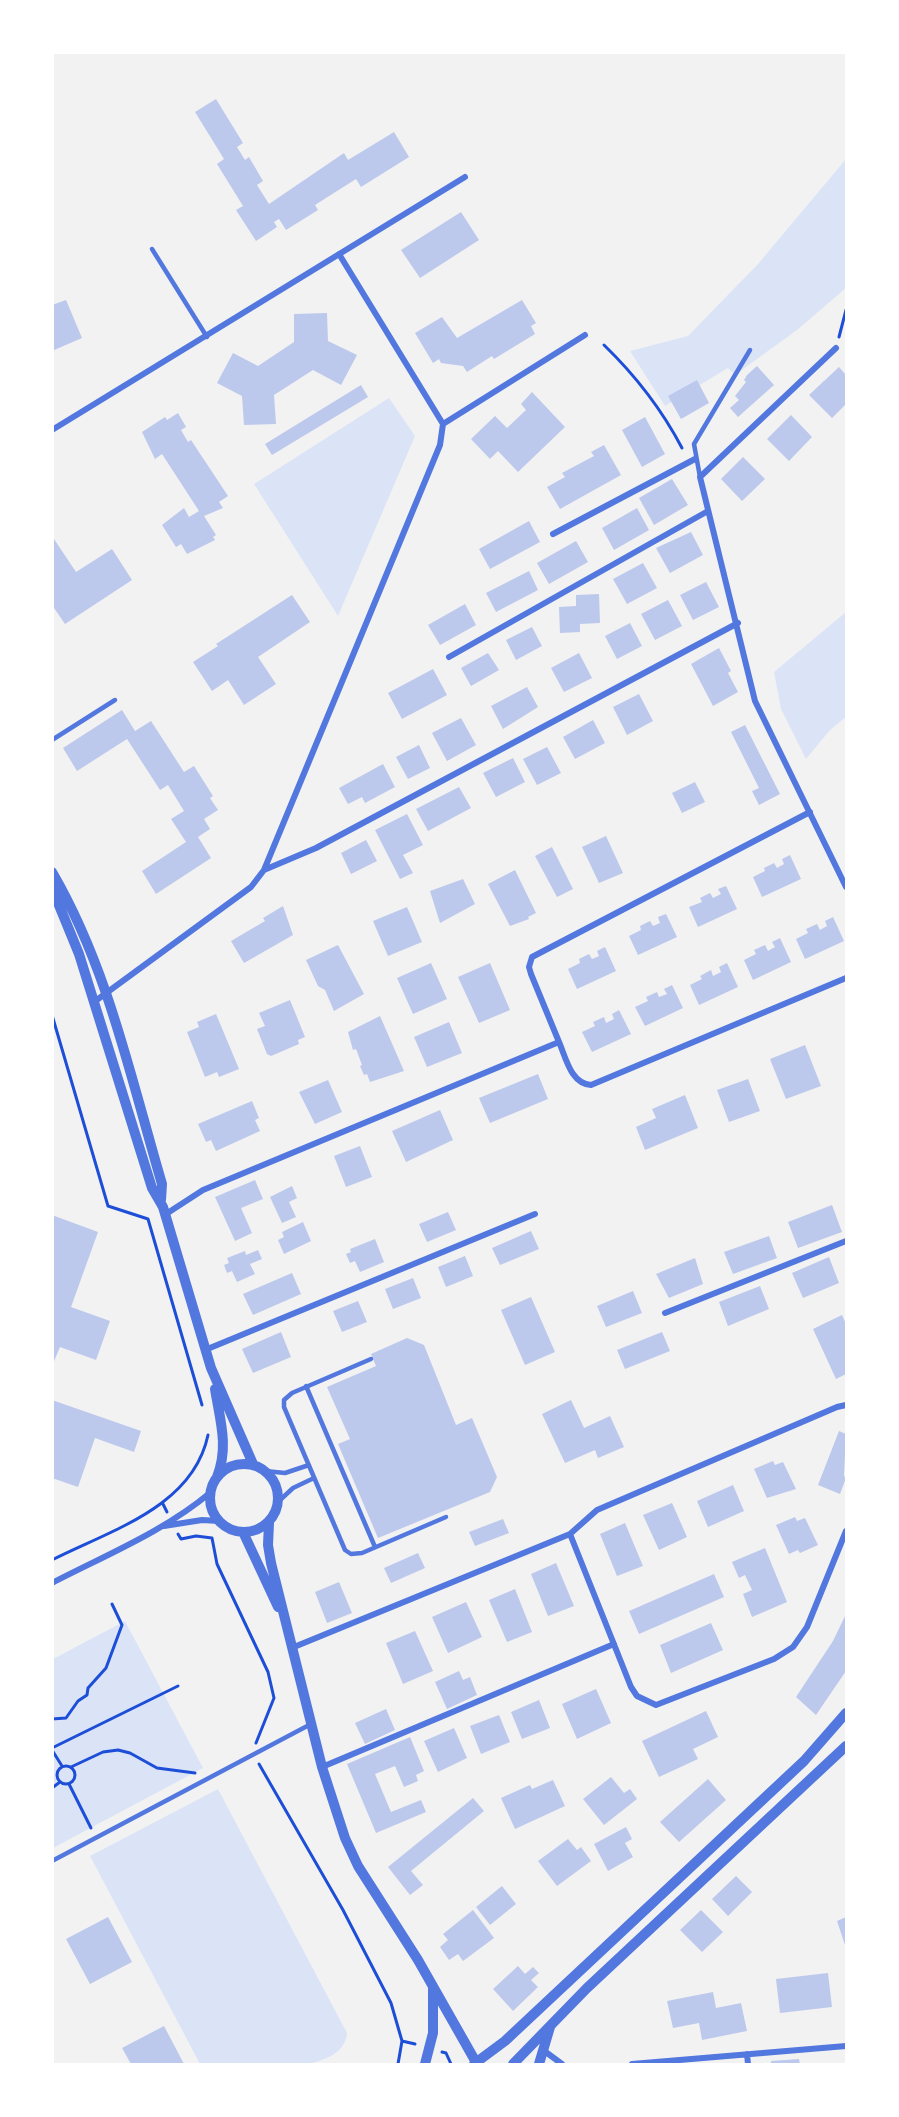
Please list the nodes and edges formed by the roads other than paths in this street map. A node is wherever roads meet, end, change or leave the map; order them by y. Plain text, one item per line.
1 (465, 177) dead end
2 (152, 249) dead end
3 (339, 254) junction
4 (585, 335) dead end
5 (207, 337) junction
6 (836, 348) road end
7 (750, 350) dead end
8 (443, 424) junction
9 (52, 430) edge
10 (693, 460) junction
11 (700, 477) junction
12 (708, 511) junction
13 (554, 534) dead end
14 (738, 623) junction
15 (449, 657) dead end
16 (115, 700) dead end
17 (52, 740) edge
18 (810, 812) junction
19 (264, 870) junction
20 (52, 872) edge
21 (846, 887) edge
22 (52, 888) edge
23 (846, 978) edge
24 (106, 994) junction
25 (94, 1002) junction
26 (559, 1042) junction
27 (161, 1200) junction
28 (166, 1214) junction
29 (535, 1214) dead end
30 (846, 1241) edge
31 (665, 1313) dead end
32 (205, 1350) junction
33 (370, 1359) dead end
34 (211, 1368) junction
35 (306, 1386) junction
36 (846, 1405) edge
37 (253, 1464) junction
38 (309, 1465) junction
39 (265, 1471) junction
40 (314, 1478) junction
41 (216, 1479) junction
42 (211, 1492) junction
43 (279, 1501) junction
44 (446, 1517) dead end
45 (219, 1521) junction
46 (172, 1522) junction
47 (269, 1523) junction
48 (846, 1531) edge
49 (243, 1532) junction
50 (570, 1534) junction
51 (375, 1547) junction
52 (52, 1583) edge
53 (291, 1634) junction
54 (614, 1644) junction
55 (294, 1647) junction
56 (846, 1713) edge
57 (311, 1724) junction
58 (846, 1746) edge
59 (322, 1767) junction
60 (52, 1861) edge
61 (433, 1985) junction
62 (551, 2023) junction
63 (534, 2041) junction
64 (846, 2046) edge
65 (542, 2050) junction
66 (747, 2054) junction
67 (425, 2064) edge
68 (476, 2064) edge
69 (513, 2064) edge
70 (538, 2064) edge
71 (562, 2064) edge
72 (632, 2064) edge
73 (748, 2064) edge

1 - 3 street
2 - 5 lane
3 - 5 street
3 - 8 street
4 - 8 street
5 - 9 street
6 - 11 street
7 - 10 lane
8 - 19 street
10 - 11 lane
10 - 13 street
11 - 12 street
12 - 14 street
12 - 15 street
14 - 18 street
14 - 19 street
16 - 17 lane
18 - 21 street
18 - 26 street
19 - 24 street
20 - 24 street
22 - 25 street
23 - 26 street
24 - 25 street
24 - 27 street
25 - 27 street
26 - 28 street
27 - 28 street
28 - 32 street
29 - 32 street
30 - 31 street
32 - 34 street
33 - 35 lane
34 - 37 street
34 - 41 street
35 - 38 lane
35 - 51 lane
36 - 50 street
37 - 39 street
37 - 41 street
38 - 39 lane
38 - 40 lane
39 - 43 street
40 - 43 lane
40 - 51 lane
41 - 42 street
42 - 45 street
42 - 46 street
43 - 47 street
44 - 51 lane
45 - 46 street
45 - 49 street
46 - 52 street
47 - 49 street
47 - 53 street
48 - 54 street
49 - 53 street
50 - 54 street
50 - 55 street
53 - 55 street
54 - 59 street
55 - 57 street
56 - 68 street
57 - 59 street
57 - 60 lane
58 - 62 street
59 - 61 street
61 - 67 street
61 - 68 street
62 - 63 street
62 - 65 street
63 - 65 street
63 - 69 street
64 - 66 street
65 - 70 street
65 - 71 street
66 - 72 street
66 - 73 street

